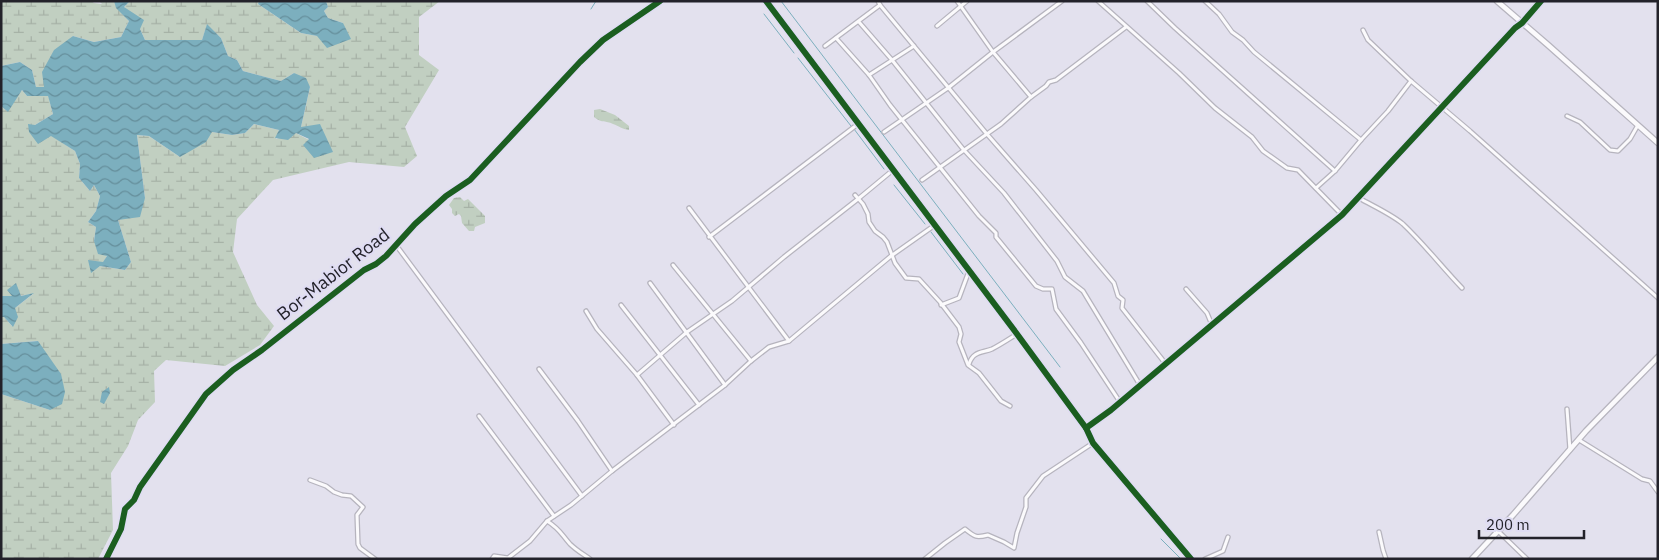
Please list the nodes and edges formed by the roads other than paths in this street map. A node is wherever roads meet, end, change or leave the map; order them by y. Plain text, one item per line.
1 (660, 1) edge
2 (766, 1) edge
3 (956, 1) edge
4 (967, 1) edge
5 (1062, 1) edge
6 (1098, 1) edge
7 (1147, 1) edge
8 (1205, 1) edge
9 (1497, 1) edge
10 (1541, 1) edge
11 (879, 3) edge
12 (960, 8) junction
13 (858, 22) junction
14 (1522, 23) junction
15 (937, 26) dead end
16 (1126, 27) junction
17 (1363, 30) dead end
18 (836, 38) junction
19 (825, 46) dead end
20 (914, 46) junction
21 (993, 52) junction
22 (892, 60) junction
23 (869, 75) junction
24 (1411, 81) junction
25 (948, 88) junction
26 (1031, 97) junction
27 (927, 103) junction
28 (1441, 106) junction
29 (1567, 116) dead end
30 (903, 120) junction
31 (858, 124) junction
32 (1638, 126) junction
33 (884, 132) dead end
34 (986, 133) junction
35 (1361, 140) junction
36 (1658, 143) edge
37 (963, 149) junction
38 (939, 167) junction
39 (893, 170) junction
40 (1335, 171) junction
41 (922, 180) dead end
42 (1316, 188) junction
43 (855, 196) dead end
44 (1359, 198) junction
45 (858, 199) junction
46 (689, 208) dead end
47 (1342, 215) junction
48 (935, 225) junction
49 (709, 237) junction
50 (396, 245) junction
51 (891, 256) junction
52 (673, 265) dead end
53 (969, 271) junction
54 (650, 283) dead end
55 (748, 288) junction
56 (1462, 288) dead end
57 (1186, 289) dead end
58 (1658, 298) edge
59 (621, 305) dead end
60 (941, 305) junction
61 (586, 311) dead end
62 (714, 314) junction
63 (1212, 325) junction
64 (687, 332) junction
65 (1018, 334) junction
66 (789, 341) junction
67 (660, 356) junction
68 (1658, 357) edge
69 (751, 361) junction
70 (1165, 364) junction
71 (968, 365) junction
72 (539, 370) dead end
73 (637, 375) junction
74 (725, 385) junction
75 (1140, 385) junction
76 (1120, 402) junction
77 (699, 405) junction
78 (1010, 406) dead end
79 (1567, 408) dead end
80 (479, 416) dead end
81 (674, 425) junction
82 (1086, 428) junction
83 (1579, 440) junction
84 (1093, 443) junction
85 (1570, 450) junction
86 (612, 471) junction
87 (310, 480) dead end
88 (1658, 492) edge
89 (582, 496) junction
90 (554, 516) junction
91 (548, 521) junction
92 (1498, 531) junction
93 (1379, 532) dead end
94 (1228, 537) dead end
95 (508, 558) edge
96 (106, 559) edge
97 (375, 559) edge
98 (492, 559) edge
99 (590, 559) edge
100 (925, 559) edge
101 (1191, 559) edge
102 (1205, 559) edge
103 (1386, 559) edge
104 (1472, 559) edge
105 (1528, 559) edge

1 - 50 street, Bor-Mabior Road
2 - 31 street
3 - 12 street
4 - 12 street
5 - 21 street
6 - 16 street
7 - 40 street
8 - 35 street
9 - 14 street
10 - 14 street
11 - 13 street
11 - 20 street
12 - 15 street
12 - 21 street
13 - 18 street
13 - 22 street
14 - 28 street
14 - 32 street
16 - 26 street
16 - 42 street
17 - 24 street
18 - 19 street
18 - 23 street
20 - 22 street
20 - 25 street
21 - 25 street
21 - 26 street
22 - 23 street
22 - 27 street
23 - 30 street
24 - 28 street
24 - 35 street
25 - 27 street
25 - 34 street
26 - 34 street
27 - 30 street
27 - 37 street
28 - 44 street
28 - 58 street
29 - 32 street
30 - 33 street
30 - 38 street
31 - 39 street
31 - 49 street
32 - 36 street
34 - 37 street
34 - 70 street
35 - 40 street
37 - 38 street
37 - 75 street
38 - 41 street
38 - 76 street
39 - 45 street
39 - 48 street
40 - 42 street
42 - 47 street
43 - 45 street
44 - 47 street
44 - 56 street
45 - 51 street
45 - 55 street
46 - 49 street
47 - 63 street
48 - 51 street
48 - 53 street
49 - 55 street
50 - 89 street
50 - 96 street, Bor-Mabior Road
51 - 60 street
51 - 66 street
52 - 62 street
53 - 60 street
53 - 65 street
54 - 64 street
55 - 62 street
55 - 66 street
57 - 63 street
59 - 67 street
60 - 71 street
61 - 73 street
62 - 64 street
62 - 69 street
63 - 70 street
64 - 67 street
64 - 74 street
65 - 71 street
65 - 82 street
66 - 69 street
67 - 73 street
67 - 77 street
68 - 83 street
69 - 74 street
70 - 75 street
71 - 78 street
72 - 86 street
73 - 81 street
74 - 77 street
75 - 76 street
76 - 82 street
77 - 81 street
79 - 85 street
80 - 90 street
81 - 86 street
82 - 84 street
83 - 85 street
83 - 88 street
84 - 100 street
84 - 101 street
85 - 92 street
86 - 89 street
87 - 97 street
89 - 90 street
90 - 91 street
91 - 95 street
91 - 99 street
92 - 104 street
92 - 105 street
93 - 103 street
94 - 102 street
95 - 98 street

